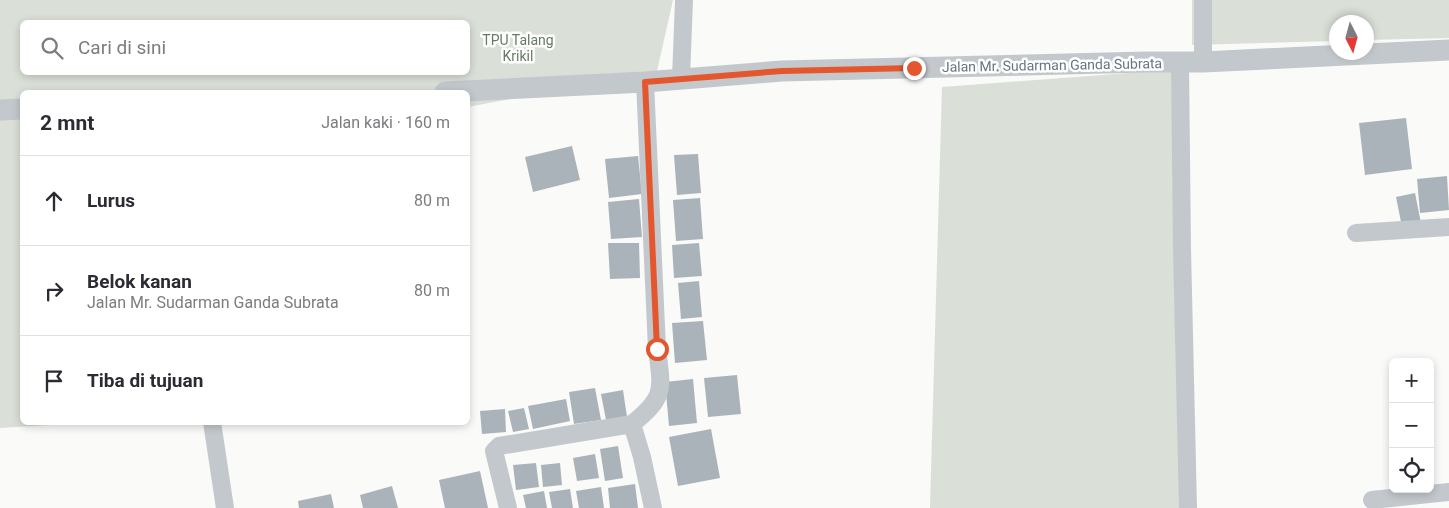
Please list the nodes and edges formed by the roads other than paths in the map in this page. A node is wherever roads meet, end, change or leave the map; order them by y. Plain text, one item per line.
1 (684, 0) edge
2 (1203, 0) edge
3 (1449, 50) edge
4 (1180, 62) junction
5 (1202, 62) junction
6 (681, 78) junction
7 (645, 82) junction
8 (470, 91) edge
9 (20, 109) edge
10 (0, 110) edge
11 (1449, 227) edge
12 (1356, 233) dead end
13 (632, 424) junction
14 (212, 425) edge
15 (1449, 492) edge
16 (1372, 500) dead end
17 (225, 508) edge
18 (508, 508) edge
19 (653, 508) edge
20 (1188, 508) edge

1 - 6 street
2 - 5 street
3 - 5 street, Jalan Mr. Sudarman Ganda Subrata
4 - 5 street, Jalan Mr. Sudarman Ganda Subrata
4 - 6 street, Jalan Mr. Sudarman Ganda Subrata
4 - 20 street
6 - 7 street, Jalan Mr. Sudarman Ganda Subrata
7 - 8 street, Jalan Mr. Sudarman Ganda Subrata
7 - 13 street
9 - 10 street
11 - 12 street
13 - 18 street
13 - 19 street
14 - 17 street
15 - 16 street

